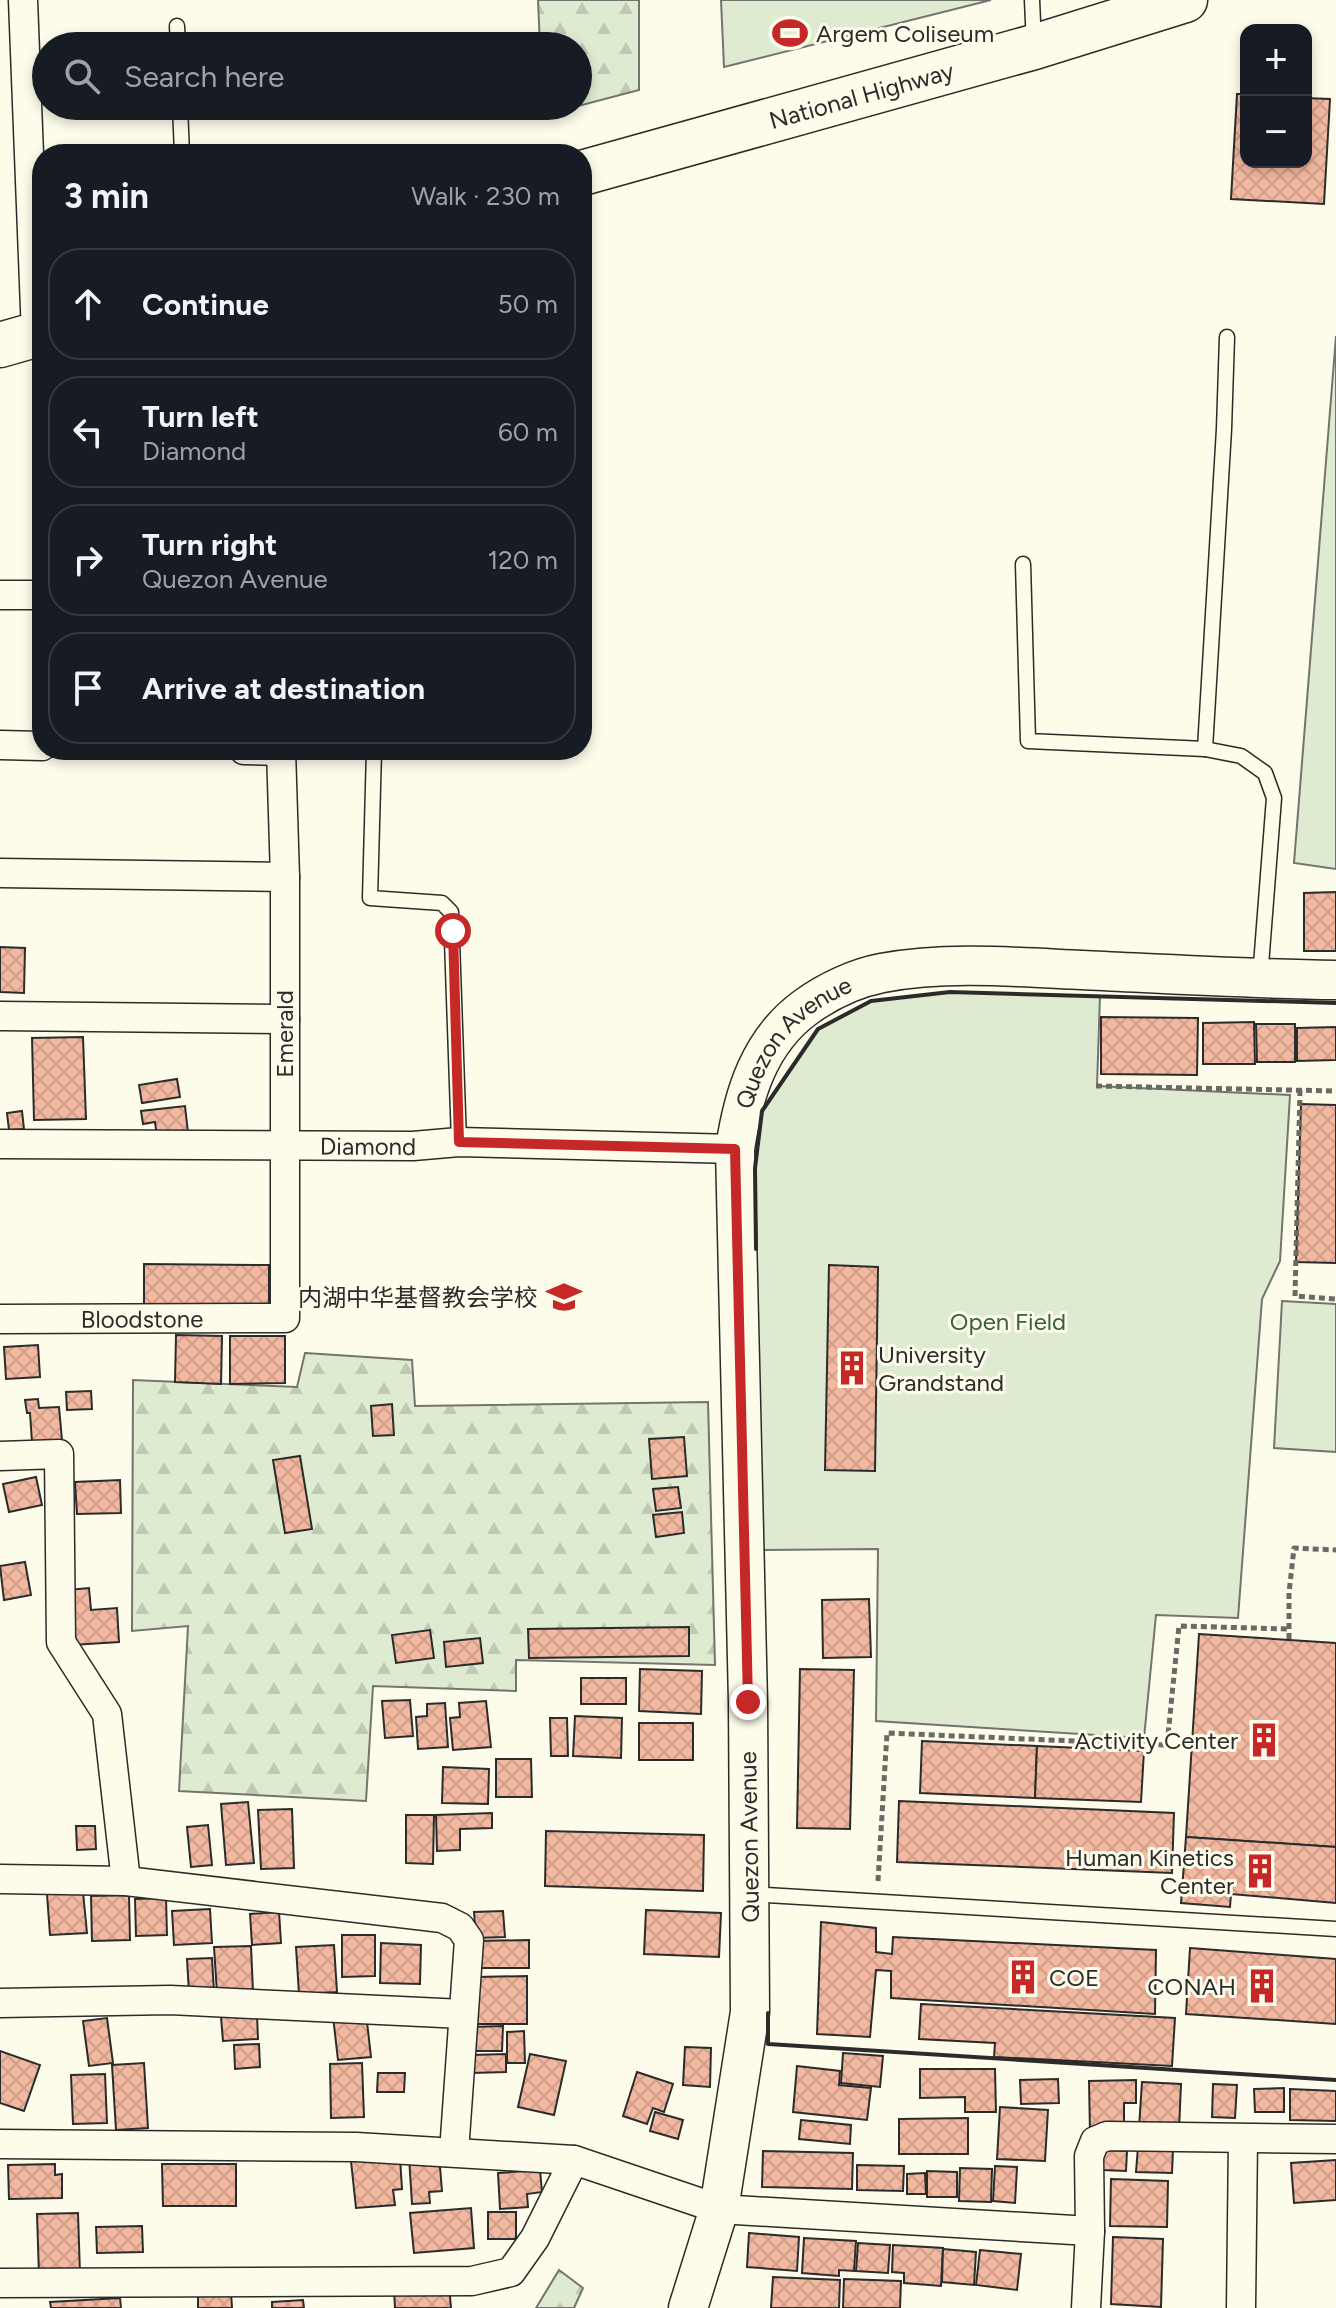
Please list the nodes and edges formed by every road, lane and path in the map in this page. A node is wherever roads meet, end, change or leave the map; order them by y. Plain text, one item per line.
1 (23, 0) edge
2 (1032, 0) edge
3 (1185, 0) edge
4 (177, 26) dead end
5 (177, 32) edge
6 (1034, 47) junction
7 (181, 120) edge
8 (182, 144) edge
9 (592, 170) edge
10 (26, 337) edge
11 (1227, 337) dead end
12 (1023, 564) dead end
13 (0, 595) edge
14 (32, 595) edge
15 (0, 745) edge
16 (32, 746) edge
17 (1205, 749) junction
18 (281, 760) edge
19 (374, 760) edge
20 (0, 873) edge
21 (285, 877) junction
22 (1260, 979) junction
23 (1336, 980) edge
24 (0, 1016) edge
25 (285, 1019) junction
26 (1096, 1086) dead end
27 (1300, 1090) junction
28 (1336, 1091) edge
29 (459, 1142) junction
30 (0, 1144) edge
31 (284, 1146) junction
32 (735, 1149) junction
33 (1336, 1299) edge
34 (285, 1318) joint
35 (0, 1319) edge
36 (0, 1456) edge
37 (1336, 1550) edge
38 (1289, 1629) junction
39 (1289, 1639) dead end
40 (0, 1879) edge
41 (126, 1881) junction
42 (749, 1894) junction
43 (877, 1902) junction
44 (1336, 1929) edge
45 (0, 2003) edge
46 (463, 2014) junction
47 (1243, 2139) junction
48 (1336, 2139) edge
49 (0, 2144) edge
50 (454, 2152) junction
51 (574, 2160) junction
52 (719, 2209) junction
53 (1090, 2231) junction
54 (0, 2283) edge
55 (688, 2308) edge
56 (1086, 2308) edge
57 (1241, 2308) edge

1 - 10 street
2 - 6 lane
3 - 6 main road, National Highway
4 - 5 lane
6 - 9 main road, National Highway
7 - 8 lane
11 - 17 lane
12 - 17 lane
13 - 14 street
15 - 16 street
17 - 22 lane
18 - 21 street, Emerald
19 - 29 lane
20 - 21 street
21 - 25 street, Emerald
22 - 23 main road, Quezon Avenue
22 - 32 main road, Quezon Avenue
24 - 25 street
25 - 31 street, Emerald
26 - 27 path
27 - 28 path
27 - 33 path
29 - 31 street, Diamond
29 - 32 street, Diamond
30 - 31 street, Diamond
31 - 34 street, Emerald
32 - 42 main road, Quezon Avenue
34 - 35 street, Bloodstone
36 - 41 street
37 - 38 path
38 - 39 path
38 - 43 path
40 - 41 street
41 - 46 street
42 - 43 lane
42 - 52 main road, Quezon Avenue
43 - 44 lane
45 - 46 street
46 - 50 street
47 - 48 street
47 - 53 street
47 - 57 street
49 - 50 street
50 - 51 street
51 - 52 street
51 - 54 street
52 - 53 street
52 - 55 main road, Quezon Avenue
53 - 56 street

